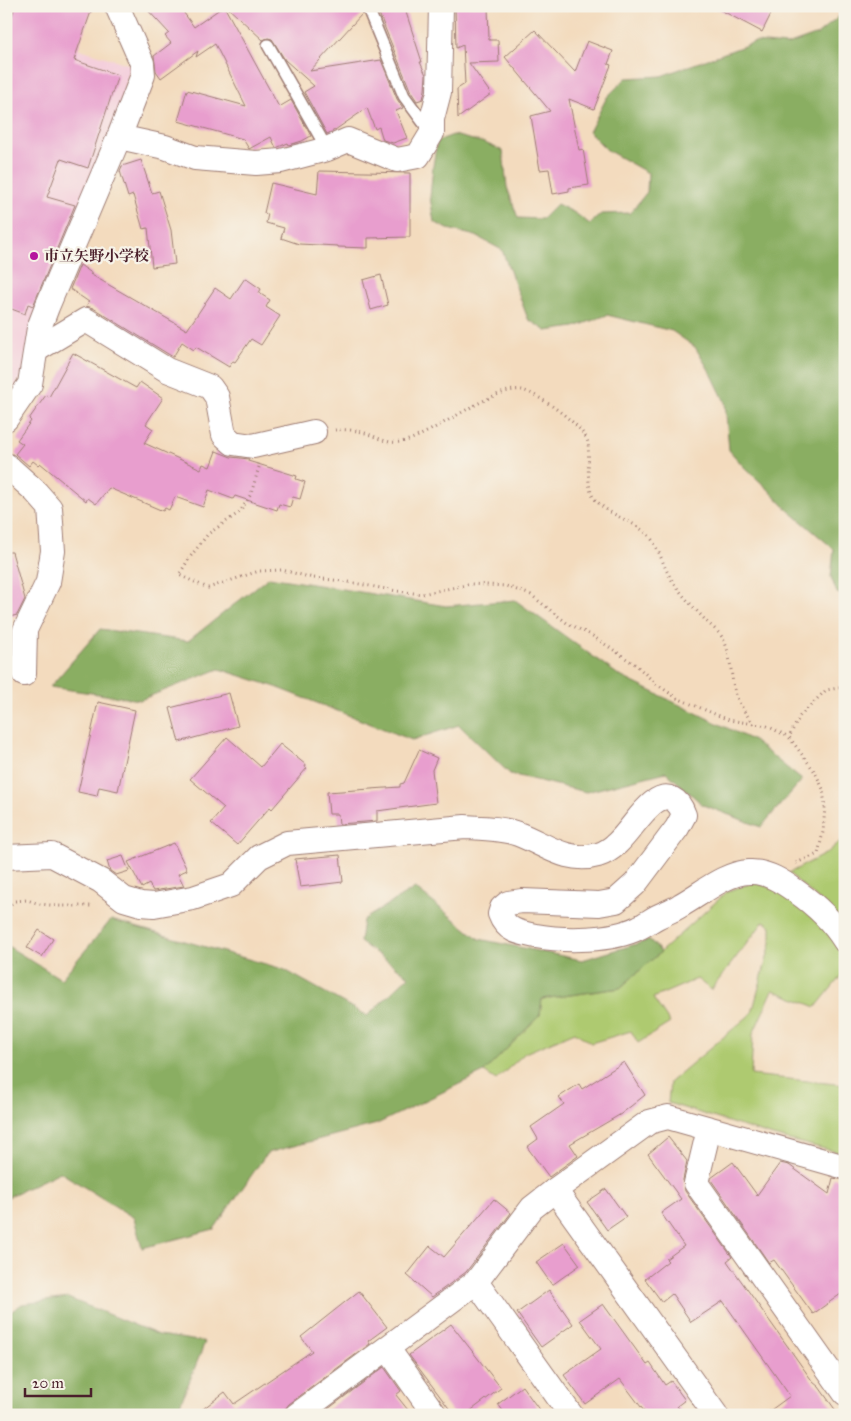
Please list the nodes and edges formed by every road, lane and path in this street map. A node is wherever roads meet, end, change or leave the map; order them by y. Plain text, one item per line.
1 (117, 6) edge
2 (367, 6) edge
3 (440, 6) edge
4 (268, 45) dead end
5 (432, 134) junction
6 (120, 137) junction
7 (327, 149) junction
8 (36, 350) junction
9 (6, 419) edge
10 (314, 432) joint
11 (258, 444) junction
12 (6, 465) edge
13 (24, 674) dead end
14 (845, 687) edge
15 (754, 725) junction
16 (789, 737) junction
17 (6, 857) edge
18 (770, 875) junction
19 (124, 899) junction
20 (8, 907) edge
21 (845, 940) edge
22 (709, 1129) junction
23 (845, 1167) edge
24 (555, 1190) junction
25 (476, 1282) junction
26 (388, 1348) junction
27 (845, 1393) edge
28 (297, 1415) edge
29 (435, 1415) edge
30 (570, 1415) edge
31 (716, 1415) edge

1 - 6 street
2 - 5 lane
3 - 5 street
4 - 7 lane
5 - 7 street
6 - 7 street
6 - 8 street
8 - 9 street
8 - 11 street
10 - 11 street
10 - 15 path
11 - 15 path
12 - 13 street
14 - 16 path
15 - 16 path
16 - 18 path
17 - 19 street
18 - 19 street
18 - 21 street
19 - 20 path
22 - 23 street
22 - 24 street
22 - 27 street
24 - 25 street
24 - 31 street
25 - 26 street
25 - 30 street
26 - 28 street
26 - 29 street

